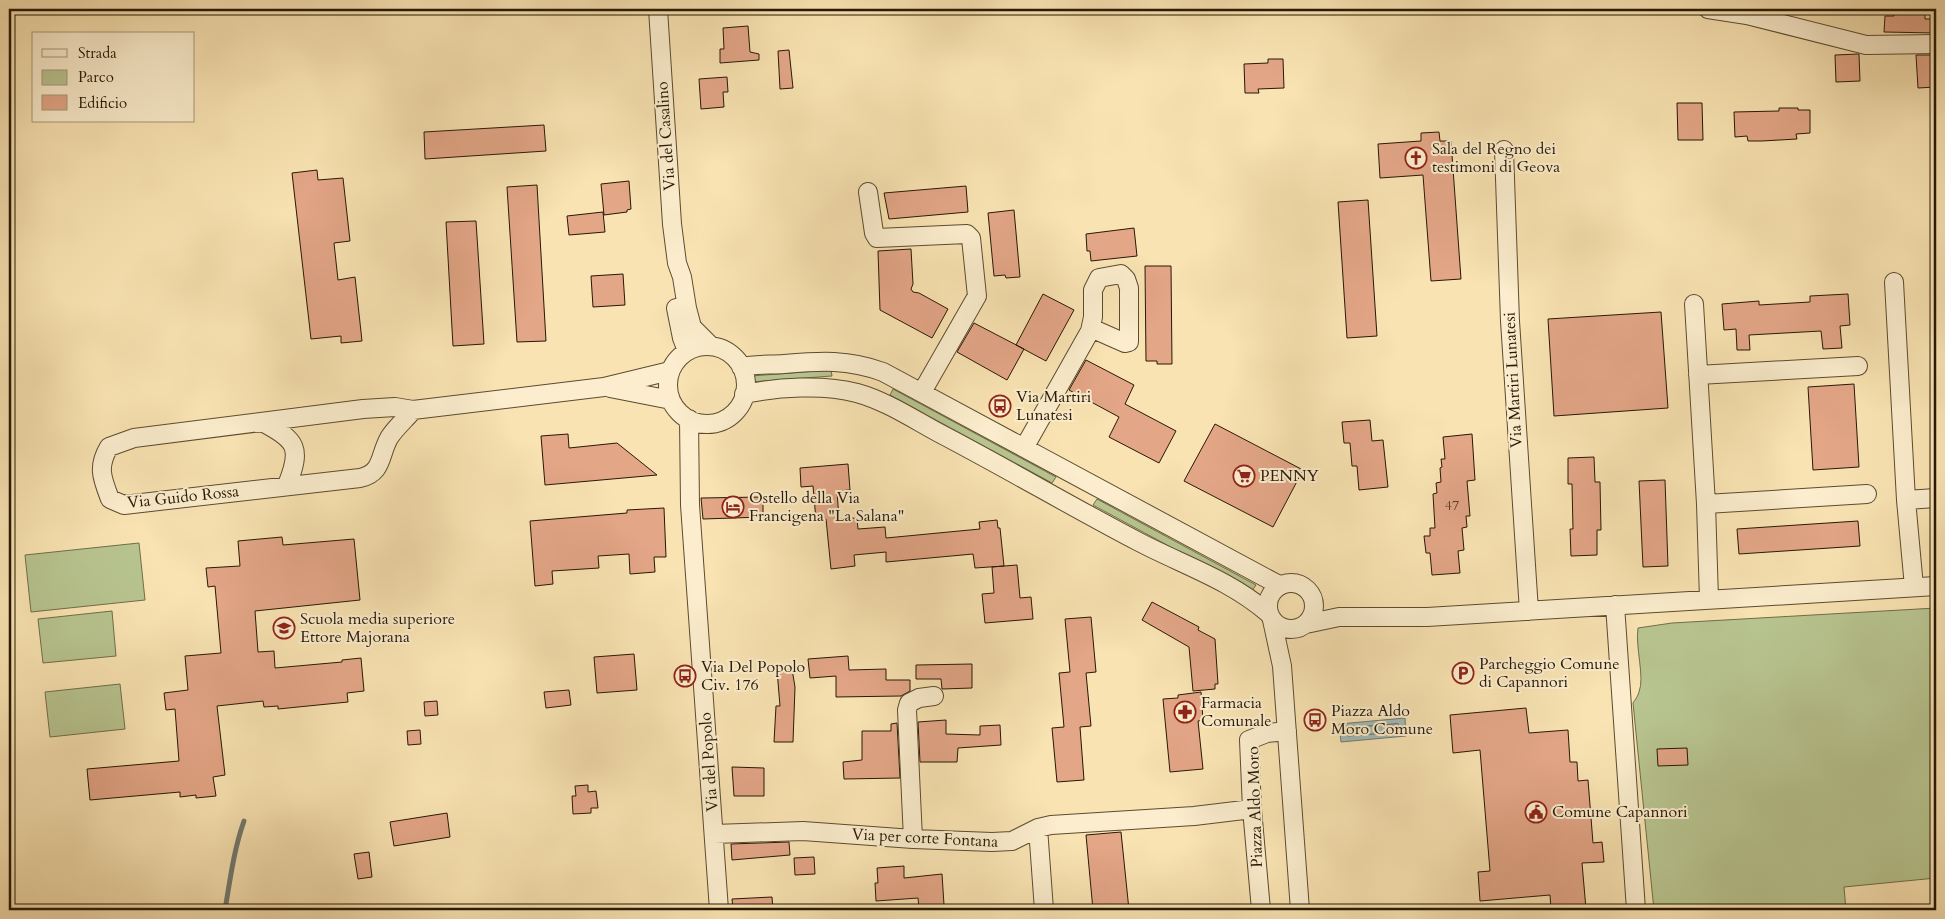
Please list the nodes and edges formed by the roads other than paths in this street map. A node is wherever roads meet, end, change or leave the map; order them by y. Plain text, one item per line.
1 (658, 9) edge
2 (1708, 9) edge
3 (1936, 44) edge
4 (1504, 150) dead end
5 (868, 192) dead end
6 (677, 263) junction
7 (1894, 282) dead end
8 (1694, 304) dead end
9 (1091, 328) dead end
10 (711, 346) junction
11 (687, 351) junction
12 (1858, 366) dead end
13 (741, 367) junction
14 (877, 370) junction
15 (670, 371) junction
16 (1698, 375) junction
17 (604, 387) junction
18 (922, 392) junction
19 (744, 394) junction
20 (865, 396) junction
21 (671, 400) junction
22 (413, 410) junction
23 (689, 419) junction
24 (262, 422) junction
25 (718, 422) junction
26 (1024, 448) junction
27 (689, 465) junction
28 (288, 486) junction
29 (1867, 494) dead end
30 (1936, 498) edge
31 (1906, 500) junction
32 (1706, 504) junction
33 (1279, 585) junction
34 (1936, 586) edge
35 (1914, 587) junction
36 (1312, 596) junction
37 (1709, 599) junction
38 (1615, 605) junction
39 (1528, 610) junction
40 (1270, 617) junction
41 (1358, 617) junction
42 (1303, 625) junction
43 (1282, 666) junction
44 (934, 696) dead end
45 (1287, 731) junction
46 (1252, 809) junction
47 (1038, 828) junction
48 (714, 834) junction
49 (913, 839) junction
50 (719, 910) edge
51 (1044, 910) edge
52 (1261, 910) edge
53 (1300, 910) edge
54 (1636, 910) edge

1 - 6 street, Via del Casalino
2 - 3 street
4 - 39 street, Via Martiri Lunatesi
5 - 18 street
6 - 10 street, Via del Casalino
6 - 11 street, Via del Casalino
7 - 31 street
8 - 16 street
9 - 26 street
10 - 11 street
10 - 13 street
11 - 15 street
12 - 16 street
13 - 14 street
13 - 19 street
14 - 18 street
14 - 20 street
15 - 17 street, Via Guido Rossa
15 - 21 street
16 - 32 street
17 - 21 street, Via Guido Rossa
17 - 22 street, Via Guido Rossa
18 - 26 street
19 - 20 street
19 - 25 street
20 - 40 street
21 - 23 street
22 - 24 street, Via Guido Rossa
22 - 28 street, Via Guido Rossa
23 - 25 street
23 - 27 street, Via del Popolo
24 - 28 street
24 - 28 street, Via Guido Rossa
25 - 27 street, Via del Popolo
26 - 33 street
27 - 48 street, Via del Popolo
29 - 32 street
30 - 31 street
31 - 35 street
32 - 37 street
33 - 36 street
33 - 40 street
34 - 35 street
35 - 37 street
36 - 41 street
36 - 42 street
37 - 38 street
38 - 39 street
38 - 54 street
39 - 41 street
40 - 42 street
40 - 43 street
41 - 42 street
42 - 43 street
43 - 45 street
44 - 49 street
45 - 46 street, Piazza Aldo Moro
45 - 53 street
46 - 47 street, Via per corte Fontana
46 - 52 street, Piazza Aldo Moro
47 - 49 street, Via per corte Fontana
47 - 51 street
48 - 49 street, Via per corte Fontana
48 - 50 street, Via del Popolo

